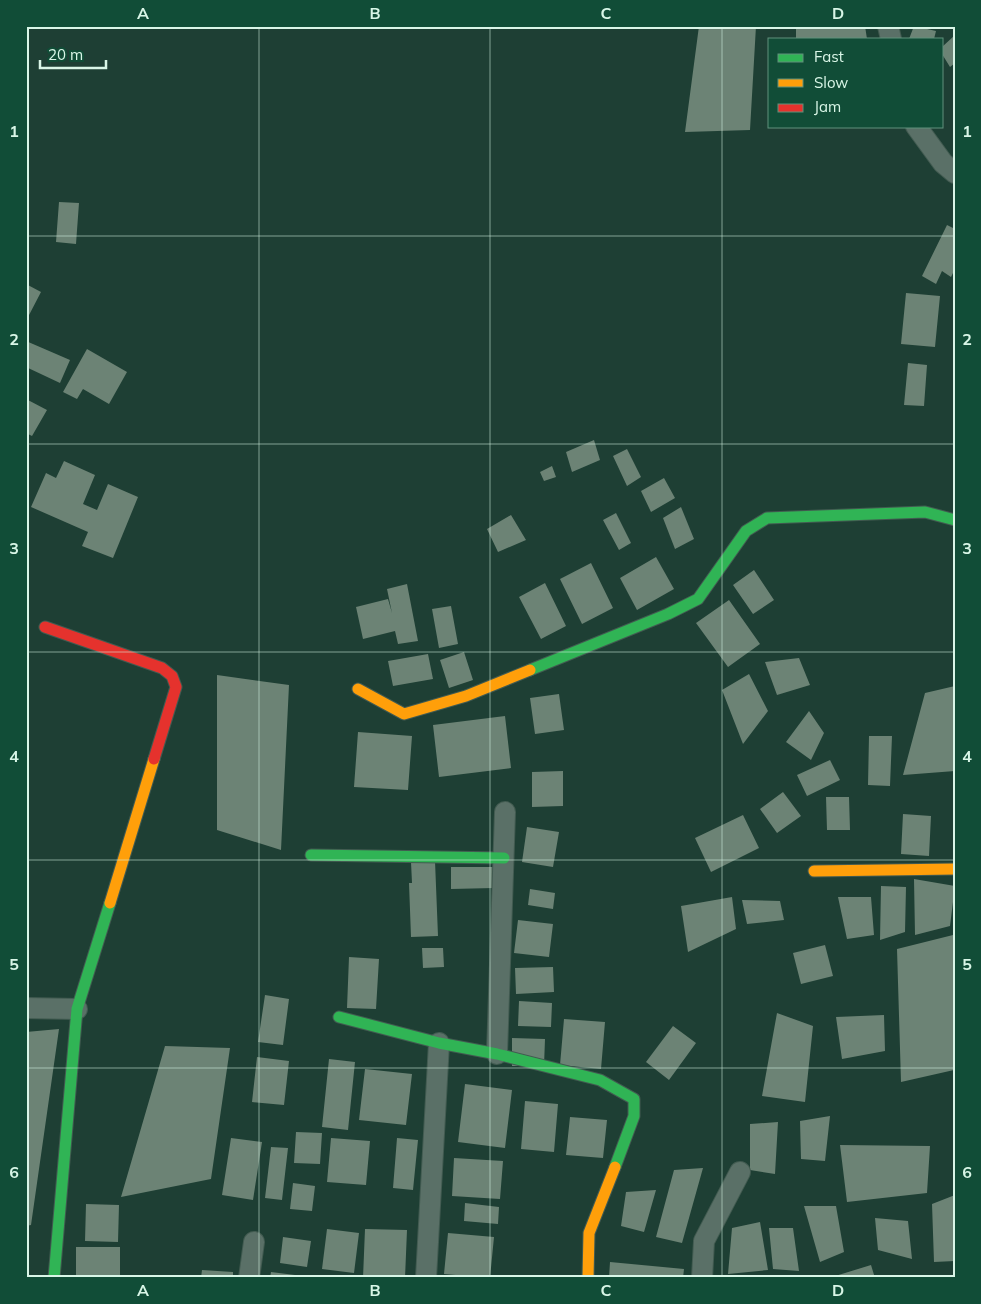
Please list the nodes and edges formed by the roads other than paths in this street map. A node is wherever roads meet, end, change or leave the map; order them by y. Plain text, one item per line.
1 (918, 128) edge
2 (951, 162) edge
3 (955, 520) edge
4 (45, 627) dead end
5 (358, 689) dead end
6 (505, 812) dead end
7 (311, 855) dead end
8 (504, 858) junction
9 (955, 869) edge
10 (814, 871) dead end
11 (26, 1008) edge
12 (77, 1009) junction
13 (339, 1017) dead end
14 (439, 1044) junction
15 (497, 1054) junction
16 (740, 1172) dead end
17 (254, 1242) dead end
18 (54, 1278) edge
19 (249, 1278) edge
20 (426, 1278) edge
21 (588, 1278) edge
22 (702, 1278) edge

1 - 2 street
3 - 5 street
4 - 12 street
6 - 8 street
7 - 8 street
8 - 15 street
9 - 10 street
11 - 12 street
12 - 18 street
13 - 14 street
14 - 15 street
14 - 20 street
15 - 21 street
16 - 22 street
17 - 19 street

